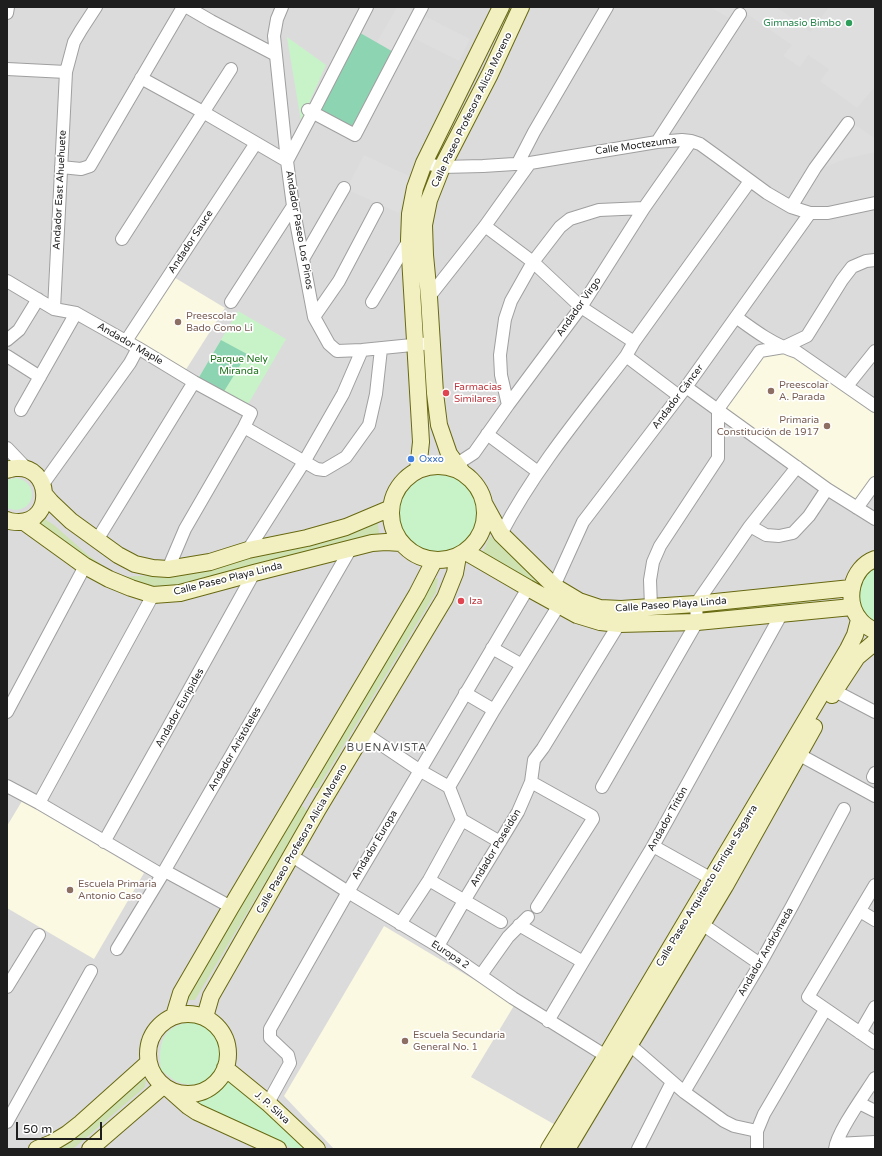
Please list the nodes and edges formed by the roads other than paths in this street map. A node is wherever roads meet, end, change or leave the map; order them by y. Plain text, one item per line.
1 (8, 7) edge
2 (96, 7) edge
3 (183, 7) edge
4 (188, 7) edge
5 (282, 7) edge
6 (367, 7) edge
7 (422, 7) edge
8 (501, 7) edge
9 (521, 7) edge
10 (607, 7) edge
11 (7, 13) edge
12 (740, 14) dead end
13 (276, 55) junction
14 (7, 69) edge
15 (231, 69) dead end
16 (66, 72) junction
17 (141, 78) junction
18 (311, 111) junction
19 (203, 112) junction
20 (848, 123) dead end
21 (691, 141) junction
22 (657, 142) junction
23 (256, 143) junction
24 (287, 161) junction
25 (424, 163) junction
26 (524, 163) junction
27 (61, 167) junction
28 (442, 167) junction
29 (750, 181) junction
30 (344, 188) dead end
31 (875, 203) edge
32 (293, 206) junction
33 (791, 207) junction
34 (644, 208) junction
35 (377, 209) dead end
36 (810, 213) junction
37 (485, 226) junction
38 (122, 239) dead end
39 (410, 240) junction
40 (303, 259) junction
41 (875, 260) edge
42 (533, 262) junction
43 (7, 281) edge
44 (429, 297) junction
45 (38, 299) junction
46 (230, 302) dead end
47 (372, 302) dead end
48 (581, 307) junction
49 (54, 309) junction
50 (76, 313) junction
51 (736, 316) junction
52 (314, 317) junction
53 (7, 340) edge
54 (126, 341) junction
55 (634, 342) junction
56 (432, 343) junction
57 (416, 344) junction
58 (138, 348) junction
59 (784, 348) junction
60 (382, 349) junction
61 (362, 350) junction
62 (875, 351) edge
63 (7, 356) edge
64 (626, 356) junction
65 (40, 377) junction
66 (194, 382) junction
67 (847, 386) junction
68 (682, 391) junction
69 (508, 405) junction
70 (875, 406) edge
71 (718, 409) junction
72 (21, 410) dead end
73 (244, 427) junction
74 (487, 434) junction
75 (7, 448) edge
76 (304, 462) junction
77 (798, 467) junction
78 (459, 468) junction
79 (7, 470) edge
80 (28, 470) junction
81 (418, 470) junction
82 (538, 472) junction
83 (875, 483) edge
84 (44, 489) junction
85 (827, 489) junction
86 (485, 505) junction
87 (391, 508) junction
88 (858, 508) junction
89 (875, 519) edge
90 (7, 520) edge
91 (24, 522) junction
92 (750, 526) junction
93 (501, 534) junction
94 (97, 540) junction
95 (401, 543) junction
96 (352, 548) junction
97 (248, 550) junction
98 (462, 554) junction
99 (875, 559) edge
100 (434, 561) junction
101 (84, 566) junction
102 (168, 569) junction
103 (254, 573) junction
104 (554, 586) junction
105 (528, 588) junction
106 (851, 588) junction
107 (153, 595) junction
108 (696, 604) junction
109 (559, 605) junction
110 (651, 607) junction
111 (782, 613) junction
112 (856, 613) junction
113 (697, 622) junction
114 (619, 624) junction
115 (875, 631) edge
116 (873, 646) edge
117 (492, 648) junction
118 (522, 665) junction
119 (835, 691) junction
120 (465, 693) junction
121 (494, 710) junction
122 (7, 712) edge
123 (875, 712) edge
124 (364, 733) junction
125 (798, 754) junction
126 (419, 770) junction
127 (531, 782) junction
128 (7, 786) edge
129 (448, 787) junction
130 (602, 787) dead end
131 (875, 796) edge
132 (296, 797) junction
133 (39, 803) junction
134 (318, 809) junction
135 (844, 809) dead end
136 (462, 820) junction
137 (104, 842) junction
138 (500, 842) junction
139 (653, 846) junction
140 (292, 856) junction
141 (164, 873) junction
142 (711, 878) junction
143 (429, 880) junction
144 (875, 885) edge
145 (725, 886) junction
146 (348, 892) junction
147 (464, 901) junction
148 (231, 907) junction
149 (537, 907) dead end
150 (860, 911) junction
151 (528, 917) dead end
152 (875, 920) edge
153 (502, 922) dead end
154 (400, 924) junction
155 (702, 924) junction
156 (519, 925) junction
157 (39, 935) dead end
158 (438, 946) junction
159 (117, 949) dead end
160 (583, 962) junction
161 (760, 964) junction
162 (90, 971) dead end
163 (481, 975) junction
164 (7, 987) edge
165 (875, 1007) edge
166 (825, 1010) junction
167 (174, 1016) junction
168 (204, 1017) junction
169 (548, 1021) junction
170 (860, 1033) junction
171 (875, 1043) edge
172 (630, 1045) junction
173 (606, 1056) junction
174 (148, 1063) junction
175 (225, 1068) junction
176 (875, 1078) edge
177 (672, 1082) junction
178 (167, 1088) junction
179 (684, 1092) junction
180 (268, 1103) junction
181 (859, 1103) junction
182 (875, 1112) edge
183 (7, 1122) edge
184 (757, 1130) junction
185 (875, 1142) edge
186 (835, 1146) edge
187 (95, 1148) edge
188 (38, 1149) edge
189 (278, 1149) edge
190 (317, 1149) edge
191 (549, 1149) edge
192 (567, 1149) edge
193 (638, 1149) edge
194 (757, 1149) edge

1 - 11 street
2 - 16 street, Andador East Ahuehuete
3 - 17 street
4 - 13 street
5 - 13 street, Andador Paseo Los Pinos
6 - 18 street
7 - 18 street
8 - 25 street, Calle Paseo Profesora Alicia Moreno
9 - 28 street, Calle Paseo Profesora Alicia Moreno
10 - 26 street
12 - 22 street
13 - 24 street, Andador Paseo Los Pinos
14 - 16 street
15 - 19 street
16 - 27 street, Andador East Ahuehuete
17 - 19 street
17 - 27 street
18 - 24 street
19 - 23 street
19 - 38 street
20 - 33 street
21 - 22 street, Calle Moctezuma
21 - 29 street, Calle Moctezuma
21 - 34 street, Andador Virgo
22 - 26 street, Calle Moctezuma
23 - 24 street
23 - 54 street, Andador Sauce
24 - 32 street, Andador Paseo Los Pinos
25 - 28 street, Calle Moctezuma
25 - 39 street, Calle Paseo Profesora Alicia Moreno
26 - 28 street, Calle Moctezuma
26 - 37 street
27 - 49 street, Andador East Ahuehuete
28 - 44 street, Calle Paseo Profesora Alicia Moreno
29 - 33 street, Calle Moctezuma
29 - 55 street
30 - 40 street
31 - 36 street, Calle Moctezuma
32 - 40 street, Andador Paseo Los Pinos
32 - 46 street
33 - 36 street, Calle Moctezuma
34 - 42 street
34 - 48 street, Andador Virgo
35 - 52 street
36 - 51 street, Andador Cáncer
37 - 42 street
37 - 44 street
39 - 47 street
39 - 57 street, Calle Paseo Profesora Alicia Moreno
40 - 52 street, Andador Paseo Los Pinos
41 - 59 street
42 - 48 street
42 - 69 street
43 - 45 street, Andador Maple
44 - 56 street, Calle Paseo Profesora Alicia Moreno
45 - 49 street, Andador Maple
45 - 53 street
48 - 55 street
48 - 69 street, Andador Virgo
49 - 50 street, Andador Maple
50 - 54 street, Andador Maple
50 - 65 street
51 - 59 street
51 - 68 street, Andador Cáncer
52 - 61 street, Andador Paseo Los Pinos
54 - 58 street, Andador Maple
55 - 64 street
56 - 57 street, Andador Paseo Los Pinos
56 - 78 street, Calle Paseo Profesora Alicia Moreno
57 - 60 street, Andador Paseo Los Pinos
57 - 81 street, Calle Paseo Profesora Alicia Moreno
58 - 66 street, Andador Maple
58 - 84 street
59 - 67 street
59 - 71 street
60 - 61 street, Andador Paseo Los Pinos
60 - 76 street
61 - 76 street
62 - 67 street
63 - 65 street
64 - 68 street
64 - 82 street
65 - 72 street
66 - 73 street, Andador Maple
66 - 94 street
67 - 70 street
68 - 71 street
68 - 104 street, Andador Cáncer
69 - 74 street, Andador Virgo
71 - 77 street
71 - 110 street
73 - 76 street
73 - 102 street
74 - 78 street, Andador Virgo
74 - 82 street
75 - 80 street
76 - 97 street
77 - 85 street
77 - 92 street
78 - 81 street
78 - 86 street
79 - 80 street
80 - 84 street
81 - 87 street
82 - 93 street
83 - 88 street
84 - 91 street
84 - 94 street
85 - 88 street
85 - 92 street
86 - 93 street, Calle Paseo Playa Linda
86 - 98 street
87 - 95 street
87 - 97 street
88 - 89 street
90 - 91 street
91 - 101 street, Calle Paseo Playa Linda
92 - 108 street
93 - 104 street, Calle Paseo Playa Linda
94 - 102 street
95 - 96 street, Calle Paseo Playa Linda
95 - 100 street
96 - 103 street, Calle Paseo Playa Linda
96 - 141 street, Andador Aristóteles
97 - 102 street
98 - 100 street
98 - 105 street, Calle Paseo Playa Linda
98 - 124 street, Calle Paseo Profesora Alicia Moreno
99 - 106 street
100 - 132 street
101 - 107 street, Calle Paseo Playa Linda
101 - 122 street
103 - 107 street, Calle Paseo Playa Linda
103 - 137 street, Andador Euripides
104 - 110 street, Calle Paseo Playa Linda
105 - 109 street, Calle Paseo Playa Linda
105 - 117 street, Andador Europa
106 - 108 street, Calle Paseo Playa Linda
106 - 112 street
107 - 133 street
108 - 110 street, Calle Paseo Playa Linda
108 - 113 street
109 - 114 street, Calle Paseo Playa Linda
109 - 118 street
111 - 112 street, Calle Paseo Playa Linda
111 - 113 street, Calle Paseo Playa Linda
111 - 139 street, Andador Tritón
112 - 115 street
112 - 142 street, Calle Paseo Arquitecto Enrique Segarra
113 - 114 street, Calle Paseo Playa Linda
113 - 130 street
114 - 127 street, Andador Poseidón
116 - 119 street, Calle Paseo Arquitecto Enrique Segarra
117 - 118 street
117 - 120 street, Andador Europa
118 - 121 street
119 - 123 street
119 - 125 street, Calle Paseo Arquitecto Enrique Segarra
120 - 121 street
120 - 126 street, Andador Europa
121 - 129 street
124 - 126 street
124 - 134 street, Calle Paseo Profesora Alicia Moreno
125 - 131 street
125 - 145 street, Calle Paseo Arquitecto Enrique Segarra
126 - 129 street
126 - 146 street, Andador Europa
127 - 138 street, Andador Poseidón
127 - 149 street
128 - 133 street
129 - 136 street
132 - 134 street
132 - 148 street
133 - 137 street
134 - 140 street, Calle Paseo Profesora Alicia Moreno
135 - 161 street, Andador Andrómeda
136 - 138 street
136 - 143 street
137 - 141 street
138 - 147 street, Andador Poseidón
139 - 142 street
139 - 160 street, Andador Tritón
140 - 146 street, Europa 2
140 - 168 street, Calle Paseo Profesora Alicia Moreno
141 - 148 street
141 - 159 street, Andador Aristóteles
142 - 145 street
142 - 173 street, Calle Paseo Arquitecto Enrique Segarra
143 - 147 street
143 - 154 street
144 - 150 street
145 - 155 street, Calle Paseo Arquitecto Enrique Segarra
146 - 154 street, Europa 2
146 - 180 street, Andador Europa
147 - 153 street
147 - 158 street, Andador Poseidón
148 - 167 street
150 - 152 street
150 - 166 street
151 - 156 street
154 - 158 street, Europa 2
155 - 161 street
155 - 172 street, Calle Paseo Arquitecto Enrique Segarra
156 - 160 street
156 - 163 street
157 - 164 street
158 - 163 street, Europa 2
160 - 169 street, Andador Tritón
161 - 179 street, Andador Andrómeda
162 - 183 street
163 - 169 street, Europa 2
165 - 170 street
166 - 170 street
166 - 184 street
167 - 168 street
167 - 174 street
168 - 175 street
169 - 173 street, Europa 2
170 - 171 street
172 - 177 street
172 - 192 street, Calle Paseo Arquitecto Enrique Segarra
173 - 191 street, Calle Paseo Arquitecto Enrique Segarra
174 - 178 street
174 - 188 street
175 - 178 street
175 - 180 street, J. P. Silva
176 - 181 street
177 - 179 street
177 - 193 street
178 - 187 street
178 - 189 street
179 - 184 street
180 - 190 street, J. P. Silva
181 - 182 street
181 - 186 street
184 - 194 street
185 - 186 street

